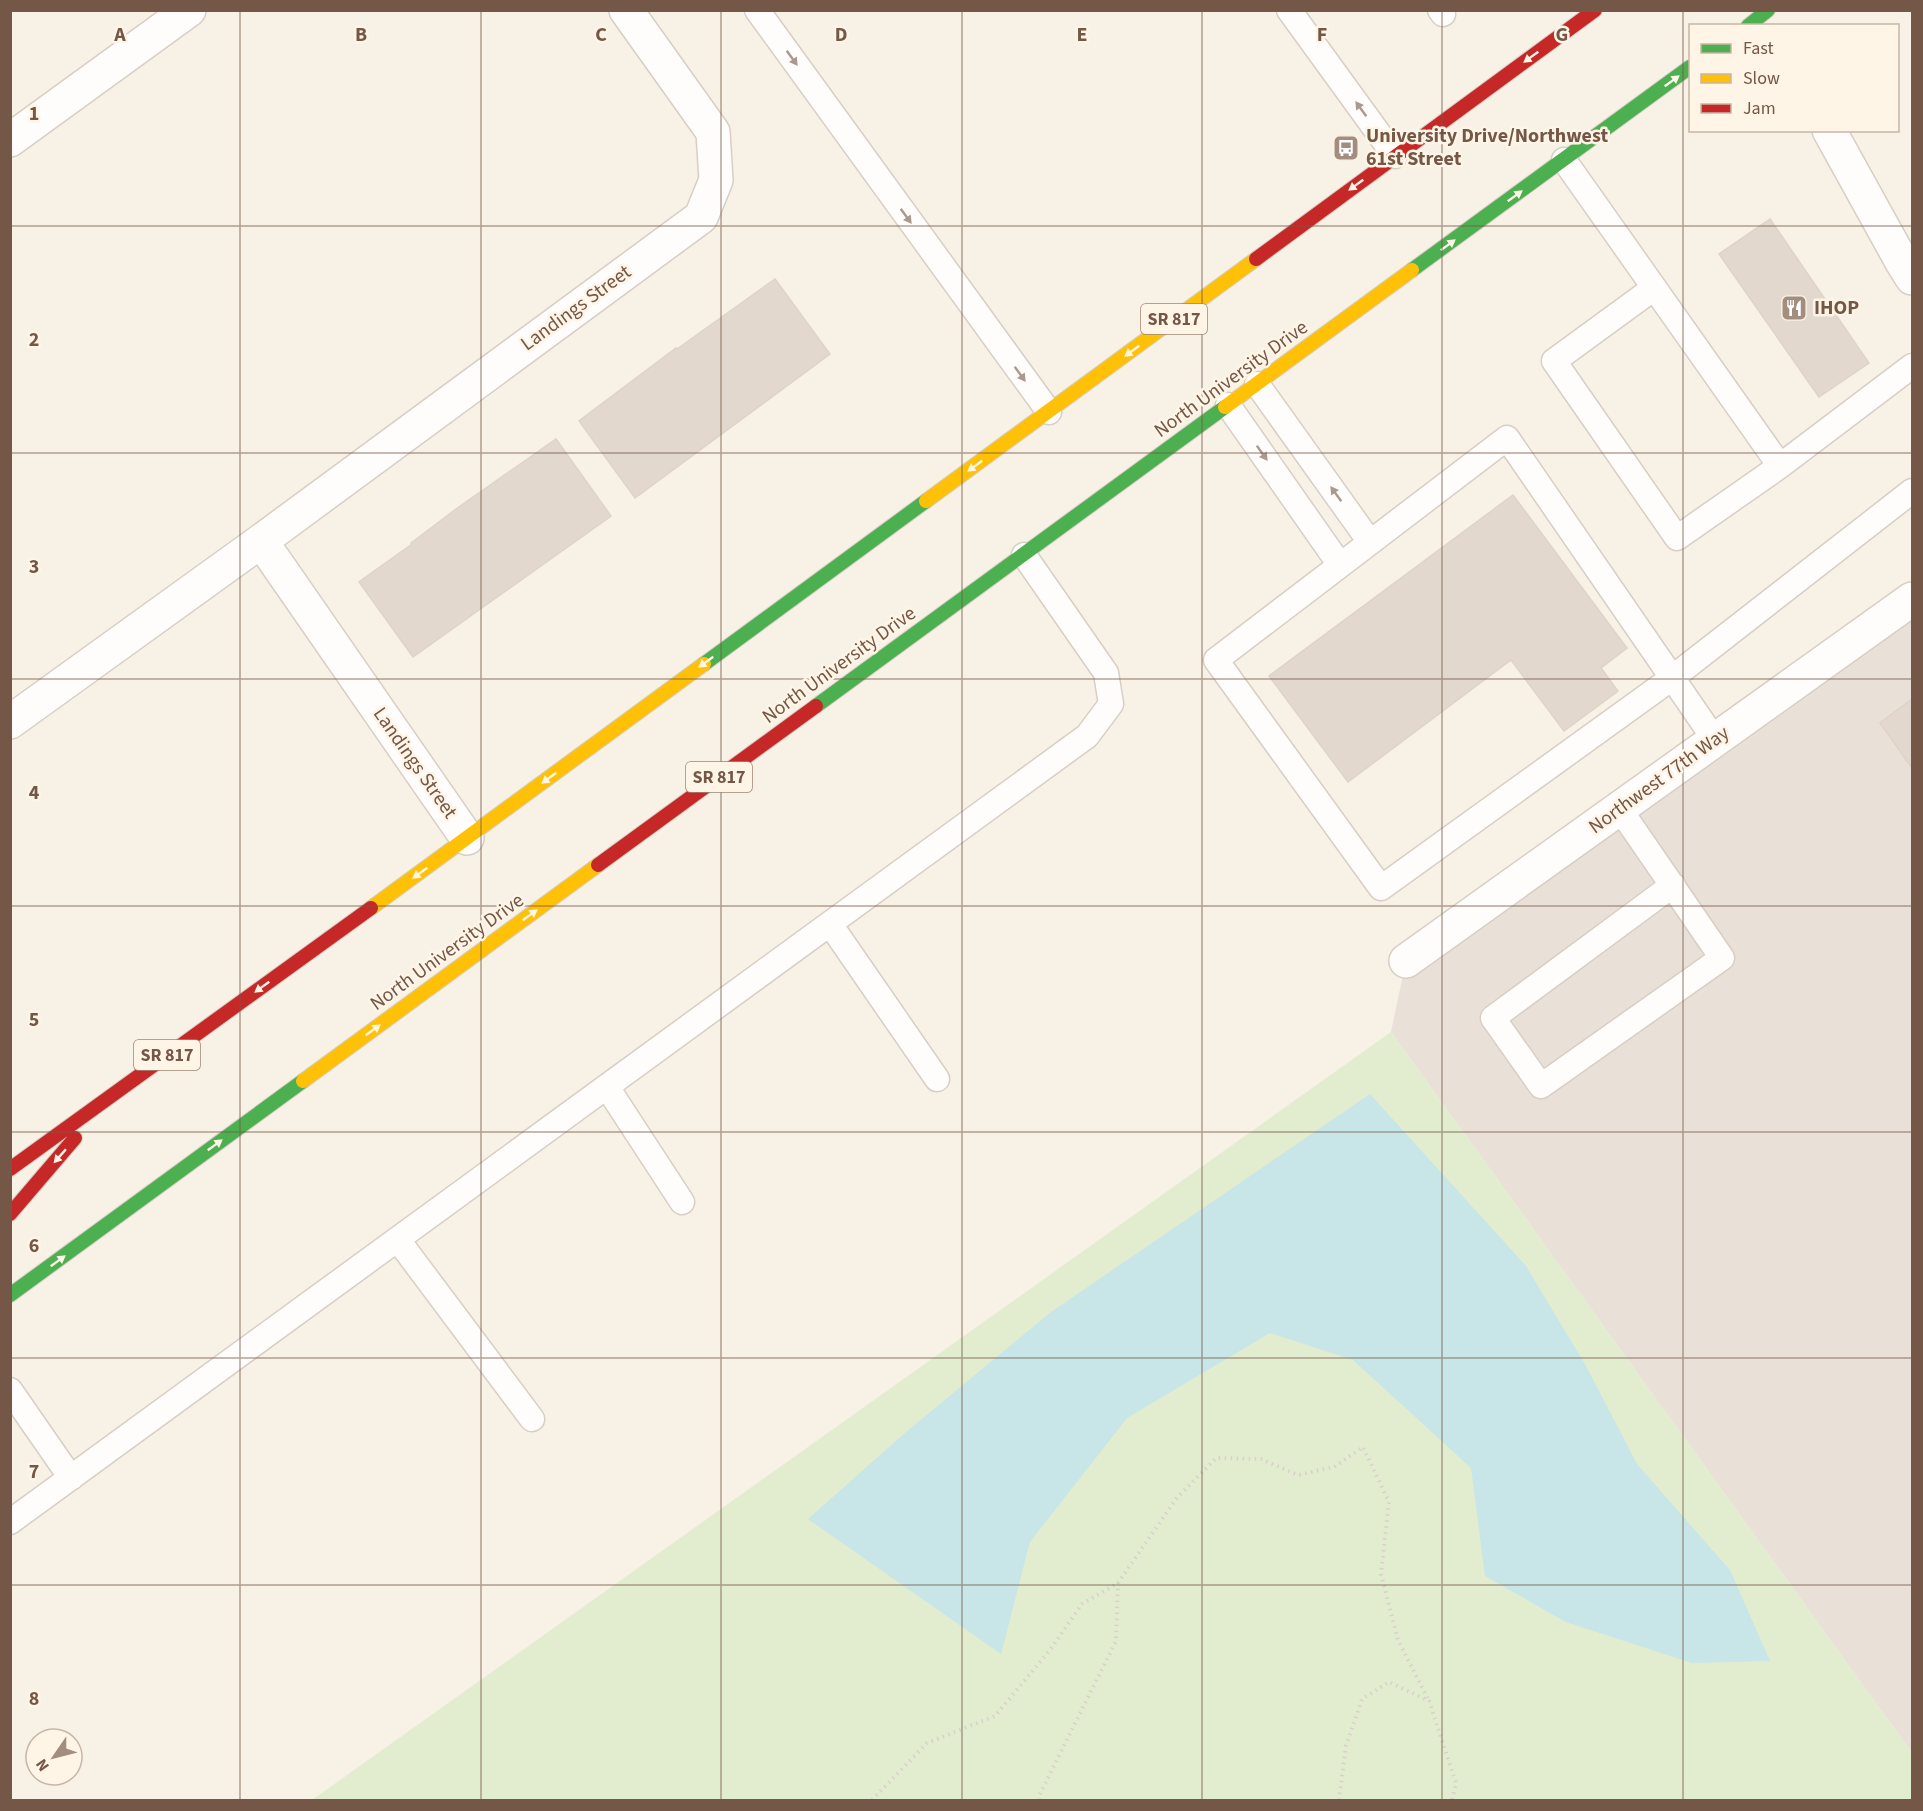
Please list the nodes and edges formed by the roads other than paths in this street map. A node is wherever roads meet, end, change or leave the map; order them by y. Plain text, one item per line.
1 (189, 10) edge
2 (626, 10) edge
3 (757, 10) edge
4 (1289, 10) edge
5 (1595, 10) edge
6 (1770, 10) edge
7 (1751, 24) edge
8 (1777, 24) edge
9 (1689, 68) edge
10 (1830, 132) edge
11 (10, 140) edge
12 (1395, 156) junction
13 (1564, 160) junction
14 (1912, 278) edge
15 (1654, 288) junction
16 (1912, 366) edge
17 (1257, 384) junction
18 (1228, 405) junction
19 (1048, 412) junction
20 (1780, 466) junction
21 (1912, 491) edge
22 (261, 541) junction
23 (1370, 542) junction
24 (1024, 555) junction
25 (1340, 565) junction
26 (1912, 599) edge
27 (1672, 678) junction
28 (10, 722) edge
29 (1715, 740) junction
30 (1619, 808) junction
31 (467, 838) junction
32 (1672, 885) junction
33 (830, 924) junction
34 (1406, 961) dead end
35 (937, 1079) dead end
36 (607, 1087) junction
37 (111, 1096) junction
38 (10, 1169) edge
39 (682, 1202) dead end
40 (10, 1214) edge
41 (398, 1240) junction
42 (10, 1295) edge
43 (10, 1390) edge
44 (532, 1419) dead end
45 (71, 1478) junction
46 (10, 1522) edge

1 - 11 street
2 - 22 street, Landings Street
3 -> 19 lane
12 -> 4 lane
5 -> 12 main road, SR 817
6 - 7 main road
6 - 8 street
13 -> 9 main road, North University Drive / SR 817
10 - 14 street
12 -> 19 main road, SR 817
13 - 15 lane
17 -> 13 main road, North University Drive / SR 817
15 - 20 lane
15 - 20 lane
16 - 20 lane
17 - 18 main road, North University Drive / SR 817
23 -> 17 lane
18 - 24 main road, North University Drive / SR 817
18 -> 25 lane
19 -> 31 main road, SR 817
21 - 27 lane
22 - 28 street, Landings Street
22 - 31 street, Landings Street
23 - 25 lane
23 - 27 lane
24 - 33 lane
42 -> 24 main road, North University Drive / SR 817
25 - 27 lane
26 - 29 street, Northwest 77th Way
27 - 29 lane
29 - 30 street, Northwest 77th Way
30 - 32 lane
30 - 34 street, Northwest 77th Way
31 -> 37 main road, SR 817
32 - 32 lane
33 - 35 lane
33 - 36 lane
36 - 39 lane
36 - 41 lane
37 - 38 main road, SR 817
37 -> 40 main road
41 - 44 lane
41 - 45 lane
43 - 45 lane
45 - 46 lane

